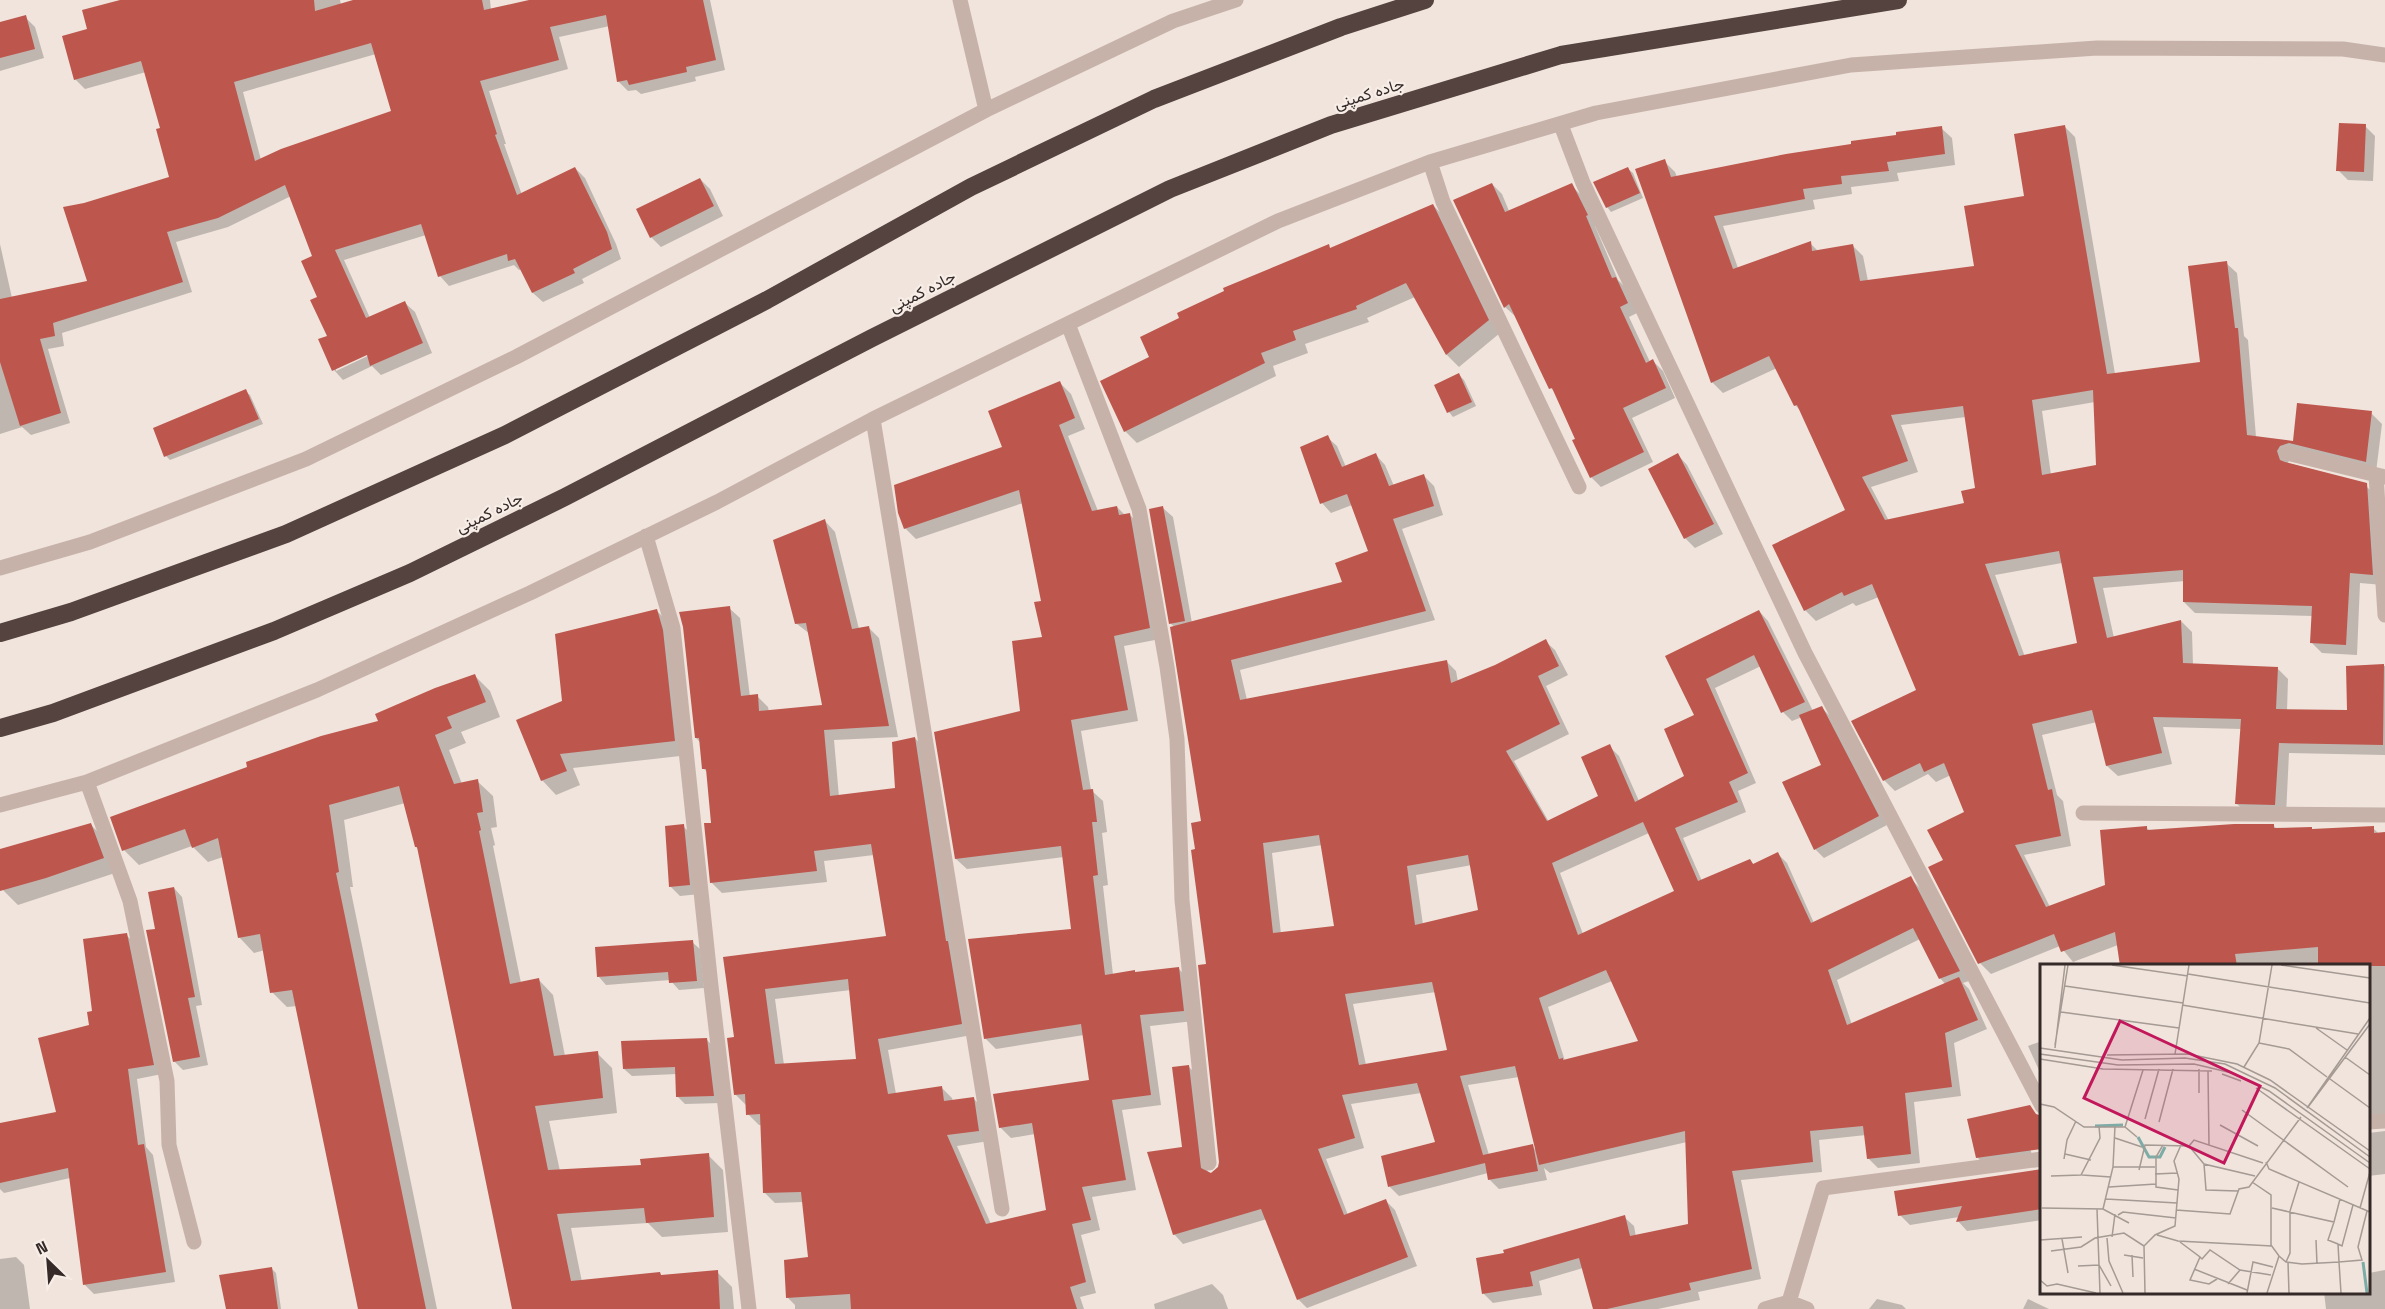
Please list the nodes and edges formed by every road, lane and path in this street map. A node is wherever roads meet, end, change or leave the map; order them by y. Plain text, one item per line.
1 (960, 0) edge
2 (1236, 0) edge
3 (1425, 0) edge
4 (1898, 0) edge
5 (2385, 55) edge
6 (986, 110) junction
7 (1561, 125) junction
8 (1430, 162) junction
9 (1068, 324) junction
10 (873, 419) junction
11 (2287, 453) dead end
12 (2381, 476) edge
13 (1580, 488) dead end
14 (646, 536) junction
15 (0, 568) edge
16 (2385, 615) edge
17 (0, 633) edge
18 (0, 728) edge
19 (87, 782) junction
20 (0, 806) edge
21 (2083, 813) dead end
22 (2385, 815) edge
23 (2040, 1102) edge
24 (2385, 1121) edge
25 (2370, 1122) edge
26 (2040, 1159) edge
27 (1209, 1163) dead end
28 (1002, 1209) dead end
29 (194, 1242) dead end
30 (1789, 1302) junction
31 (749, 1309) edge
32 (1765, 1309) edge
33 (1807, 1309) edge

1 - 6 street
2 - 6 street
3 - 17 highway
4 - 18 highway, جاده کمپنی
5 - 7 street
6 - 15 street
7 - 8 street
7 - 23 street
8 - 9 street
8 - 13 street
9 - 10 street
9 - 27 street
10 - 14 street
10 - 28 street
11 - 12 street
12 - 16 street
14 - 19 street
14 - 31 street
19 - 20 street
19 - 29 street
21 - 22 street
24 - 25 street
26 - 30 street
30 - 32 street
30 - 33 street

